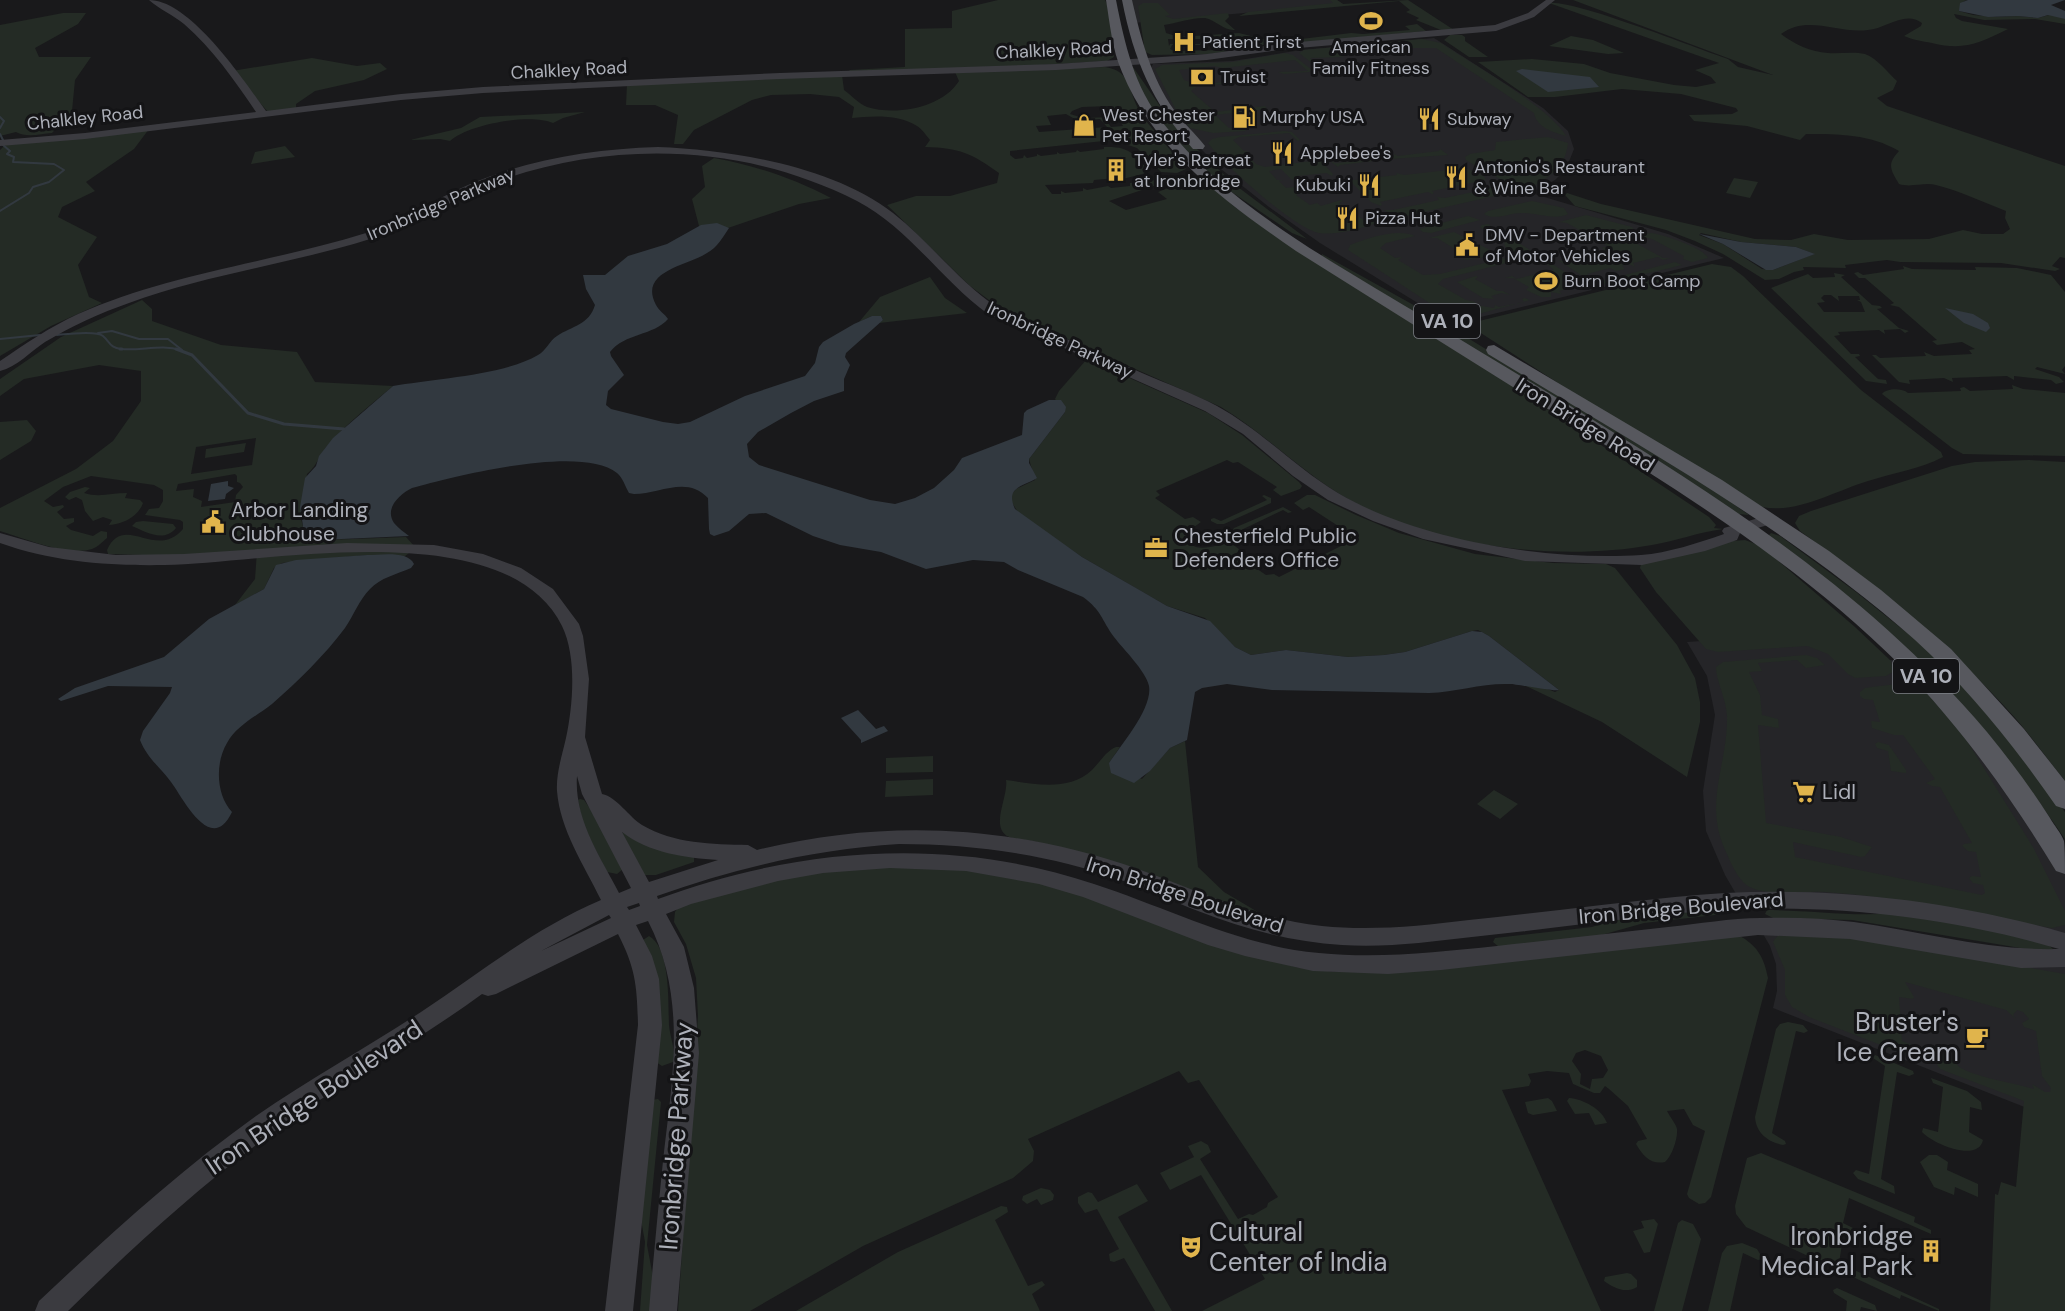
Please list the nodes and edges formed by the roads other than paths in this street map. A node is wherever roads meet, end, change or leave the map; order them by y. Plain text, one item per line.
1 (153, 0) edge
2 (1111, 0) edge
3 (1127, 0) edge
4 (1551, 0) edge
5 (1142, 61) junction
6 (1124, 62) junction
7 (263, 114) junction
8 (0, 143) edge
9 (0, 367) edge
10 (1750, 526) junction
11 (0, 538) edge
12 (576, 733) junction
13 (586, 778) junction
14 (2065, 800) edge
15 (771, 853) junction
16 (2065, 864) edge
17 (648, 901) junction
18 (619, 912) junction
19 (2065, 942) edge
20 (2065, 958) edge
21 (49, 1311) edge
22 (619, 1311) edge
23 (663, 1311) edge

1 - 7 street
2 - 6 main road, Iron Bridge Road / VA 10
3 - 5 main road, Iron Bridge Road / VA 10
4 - 5 street, Chalkley Road
5 - 6 street, Chalkley Road
5 - 10 main road, Iron Bridge Road / VA 10
6 - 7 street, Chalkley Road
6 - 10 main road, Iron Bridge Road / VA 10
7 - 8 street, Chalkley Road
9 - 10 street, Ironbridge Parkway
10 - 14 main road, Iron Bridge Road / VA 10
10 - 16 main road, Iron Bridge Road / VA 10
11 - 12 street, Ironbridge Parkway
12 - 13 street, Ironbridge Parkway
12 - 18 street, Ironbridge Parkway
13 - 15 street
13 - 17 street, Ironbridge Parkway
15 - 17 street, Iron Bridge Boulevard
15 - 19 street, Iron Bridge Boulevard
17 - 18 street, Iron Bridge Boulevard
17 - 20 street, Iron Bridge Boulevard
17 - 23 street, Ironbridge Parkway
18 - 21 street, Iron Bridge Boulevard
18 - 22 street, Ironbridge Parkway

